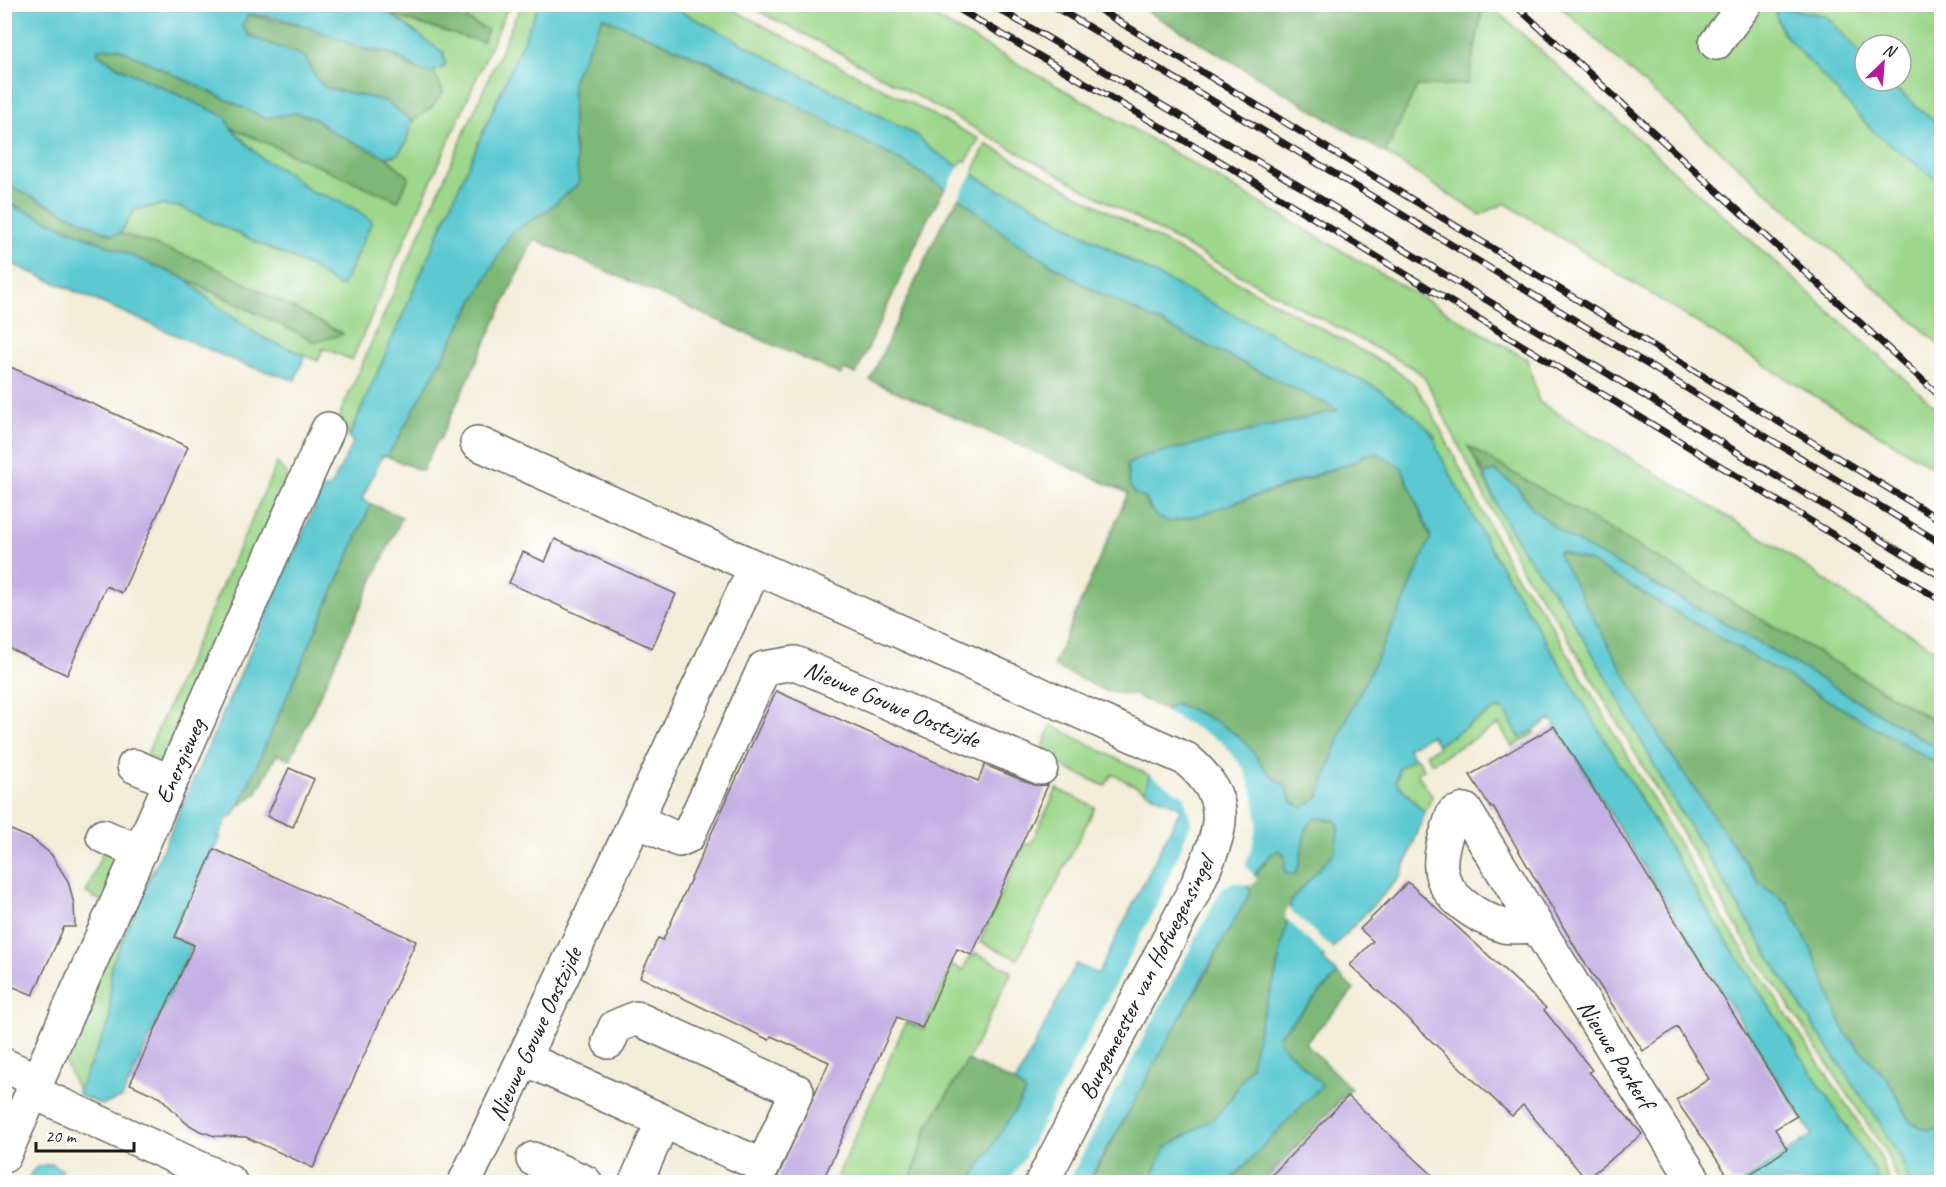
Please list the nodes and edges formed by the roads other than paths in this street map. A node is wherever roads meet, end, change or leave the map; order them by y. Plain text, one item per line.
1 (1745, 4) edge
2 (1716, 43) dead end
3 (328, 429) dead end
4 (477, 443) dead end
5 (755, 568) junction
6 (134, 766) dead end
7 (1041, 768) dead end
8 (171, 782) junction
9 (636, 820) junction
10 (103, 836) dead end
11 (140, 852) junction
12 (1537, 926) dead end
13 (609, 1042) dead end
14 (524, 1058) junction
15 (4, 1065) edge
16 (36, 1086) junction
17 (663, 1121) junction
18 (4, 1156) edge
19 (533, 1159) dead end
20 (230, 1182) edge
21 (465, 1182) edge
22 (585, 1182) edge
23 (636, 1182) edge
24 (1042, 1182) edge
25 (1695, 1182) edge

1 - 2 street
3 - 8 street, Energieweg
4 - 5 street
5 - 9 street, Nieuwe Gouwe Oostzijde
5 - 24 street, Burgemeester van Hofwegensingel
6 - 8 street
7 - 9 street, Nieuwe Gouwe Oostzijde
8 - 11 street, Energieweg
9 - 14 street, Nieuwe Gouwe Oostzijde
10 - 11 street
11 - 16 street, Energieweg
12 - 25 street, Nieuwe Parkerf
13 - 17 street
14 - 17 street
14 - 21 street, Nieuwe Gouwe Oostzijde
15 - 16 street
16 - 18 street
16 - 20 street
17 - 23 street
19 - 22 street

